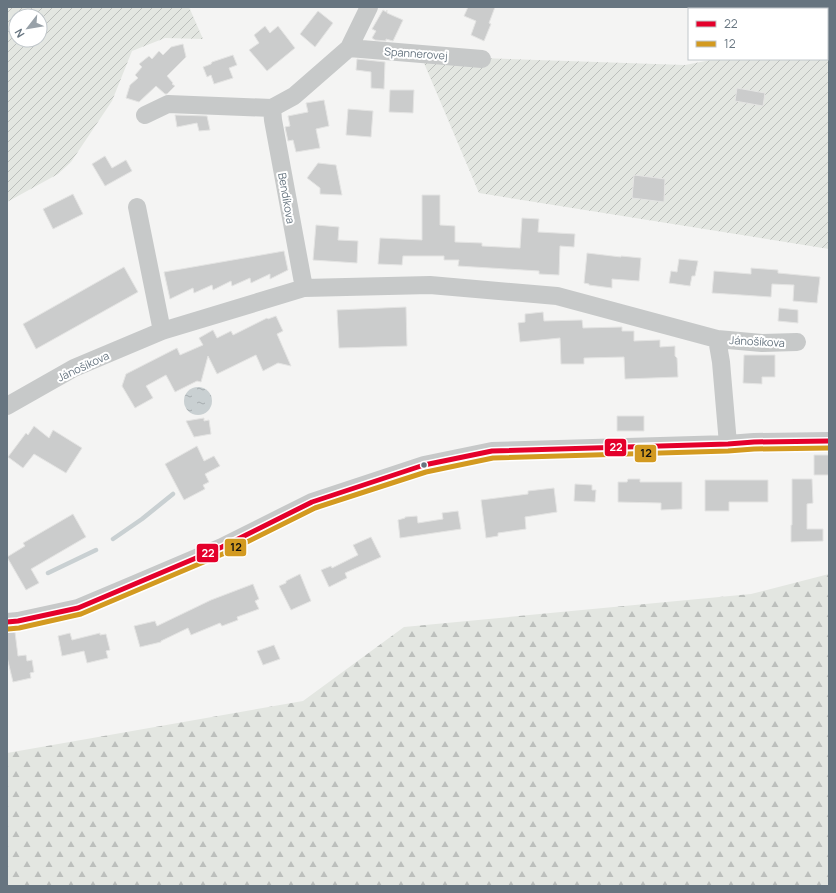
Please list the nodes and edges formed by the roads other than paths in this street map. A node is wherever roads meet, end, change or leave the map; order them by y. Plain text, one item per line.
1 (369, 7) edge
2 (350, 48) junction
3 (482, 59) dead end
4 (272, 108) junction
5 (145, 115) dead end
6 (137, 207) dead end
7 (304, 288) junction
8 (162, 331) junction
9 (718, 339) junction
10 (797, 342) dead end
11 (7, 406) edge
12 (829, 441) edge
13 (728, 444) junction
14 (7, 622) edge

1 - 2 street
2 - 3 street, Spannerovej
2 - 4 street
4 - 5 street
4 - 7 street, Bendíkova
6 - 8 street
7 - 8 street, Jánošíkova
7 - 9 street, Jánošíkova
8 - 11 street, Jánošíkova
9 - 10 street, Jánošíkova
9 - 13 street, Jánošíkova
12 - 13 street
13 - 14 street

